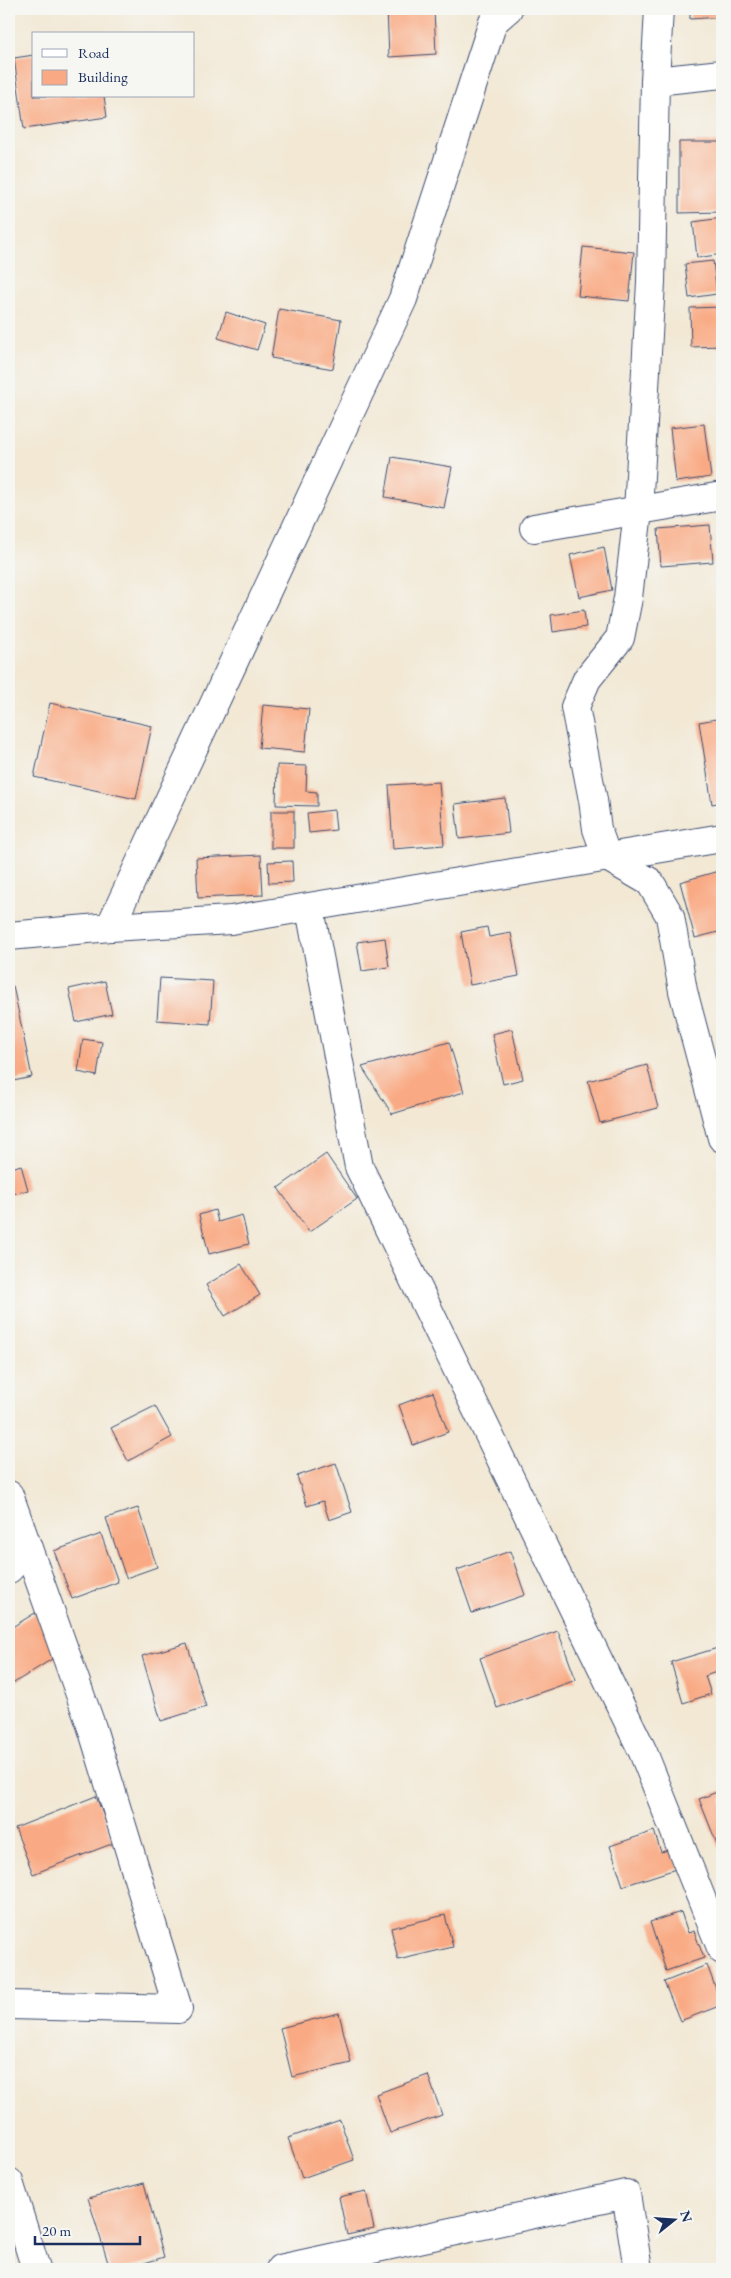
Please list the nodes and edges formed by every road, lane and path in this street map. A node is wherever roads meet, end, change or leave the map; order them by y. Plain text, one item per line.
1 (508, 9) edge
2 (659, 9) edge
3 (722, 74) edge
4 (655, 81) junction
5 (722, 496) edge
6 (638, 511) junction
7 (534, 528) dead end
8 (722, 838) edge
9 (607, 858) junction
10 (310, 909) junction
11 (110, 927) junction
12 (9, 936) edge
13 (722, 1138) edge
14 (9, 1495) edge
15 (28, 1549) junction
16 (9, 1569) edge
17 (722, 1950) edge
18 (9, 2005) edge
19 (9, 2182) edge
20 (36, 2269) edge
21 (280, 2269) edge
22 (638, 2269) edge

1 - 11 street
2 - 4 street
3 - 4 street
4 - 6 street
5 - 6 street
6 - 7 street
6 - 9 street
8 - 9 street
9 - 10 street
9 - 13 street
10 - 11 street
10 - 17 street
11 - 12 street
14 - 15 street
15 - 16 street
15 - 18 street
19 - 20 street
21 - 22 street

